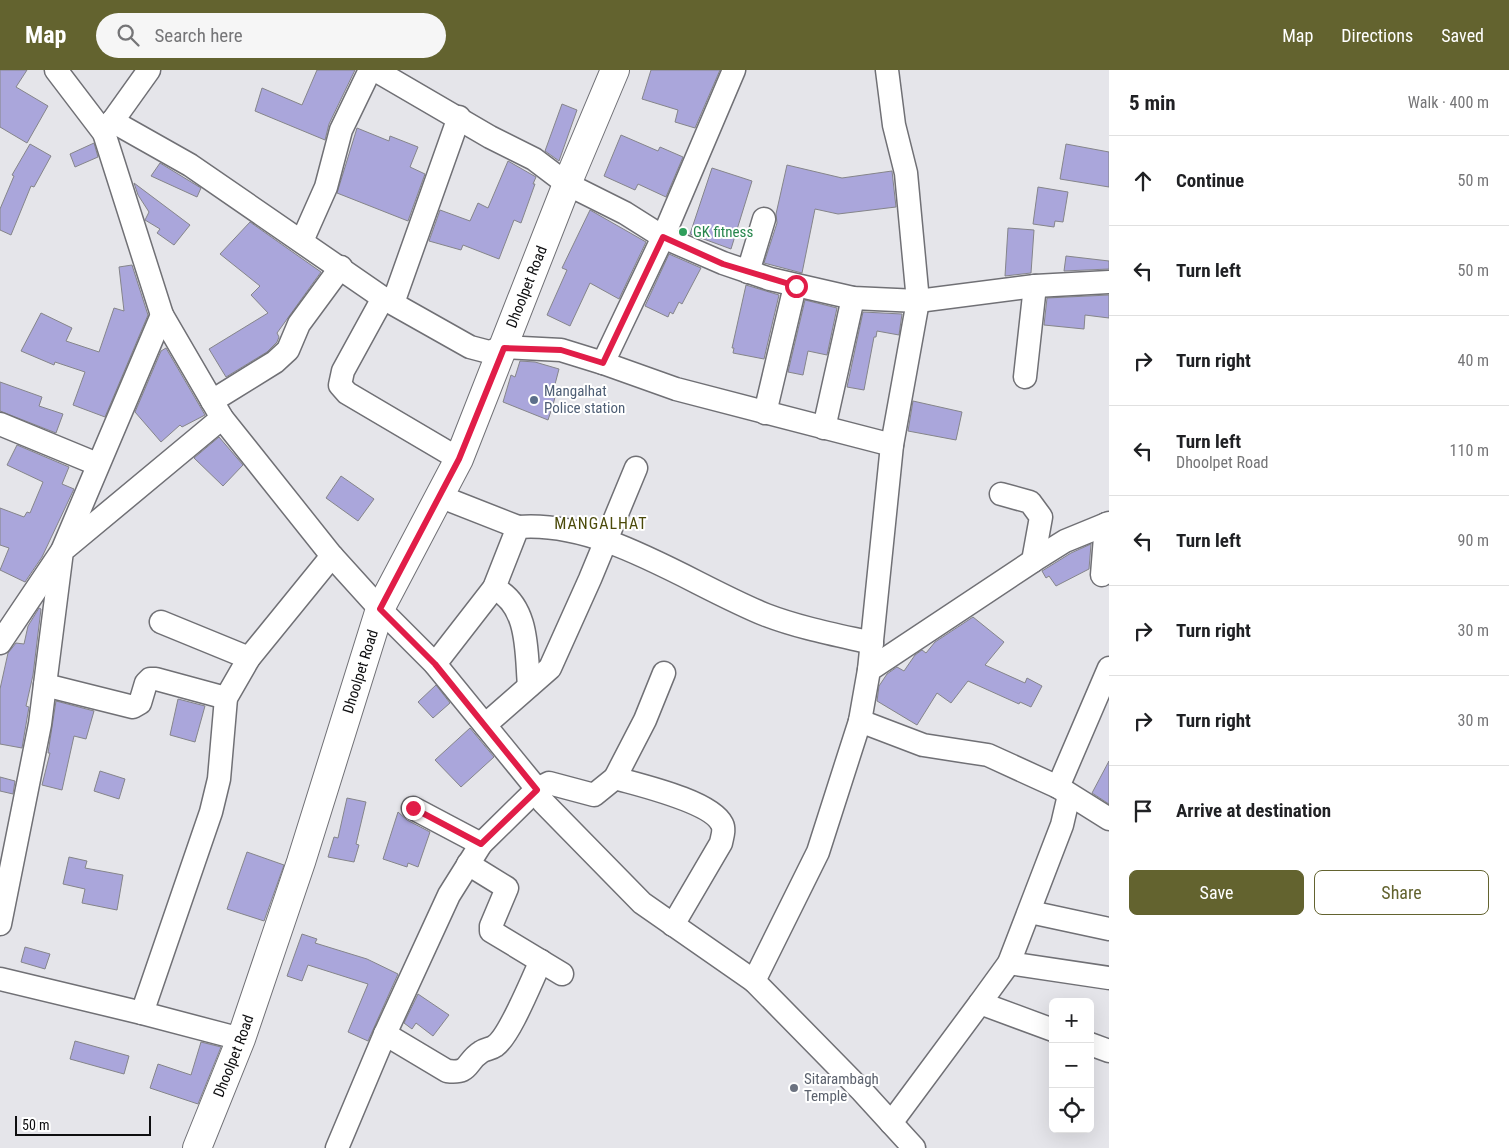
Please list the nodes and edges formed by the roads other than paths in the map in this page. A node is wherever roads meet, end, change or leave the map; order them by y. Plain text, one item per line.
1 (56, 70) edge
2 (149, 70) edge
3 (370, 70) edge
4 (375, 70) edge
5 (615, 70) edge
6 (734, 70) edge
7 (888, 70) edge
8 (459, 118) junction
9 (108, 127) junction
10 (566, 184) junction
11 (764, 219) dead end
12 (663, 237) junction
13 (302, 241) junction
14 (340, 267) junction
15 (748, 272) junction
16 (1109, 282) edge
17 (796, 286) junction
18 (1035, 286) junction
19 (853, 298) junction
20 (388, 300) junction
21 (918, 301) junction
22 (162, 316) junction
23 (504, 348) junction
24 (603, 363) junction
25 (1025, 377) dead end
26 (217, 409) junction
27 (765, 413) junction
28 (0, 424) edge
29 (824, 428) junction
30 (892, 445) junction
31 (459, 459) junction
32 (97, 464) junction
33 (636, 468) dead end
34 (1001, 494) dead end
35 (439, 496) junction
36 (1108, 524) edge
37 (518, 527) junction
38 (605, 540) junction
39 (62, 551) junction
40 (332, 556) junction
41 (1033, 561) junction
42 (1102, 575) dead end
43 (494, 588) junction
44 (380, 609) junction
45 (161, 622) dead end
46 (0, 643) edge
47 (872, 643) junction
48 (249, 658) junction
49 (435, 664) junction
50 (1109, 668) edge
51 (869, 670) junction
52 (664, 673) dead end
53 (45, 685) junction
54 (529, 686) junction
55 (226, 698) junction
56 (860, 721) junction
57 (485, 725) junction
58 (616, 778) junction
59 (537, 790) junction
60 (1064, 791) junction
61 (413, 808) dead end
62 (1109, 819) edge
63 (481, 844) junction
64 (468, 864) junction
65 (1030, 912) junction
66 (0, 924) edge
67 (673, 925) junction
68 (1109, 929) edge
69 (541, 961) junction
70 (1009, 963) junction
71 (562, 974) dead end
72 (1109, 978) edge
73 (0, 979) edge
74 (754, 981) junction
75 (980, 1003) junction
76 (142, 1013) junction
77 (1049, 1029) edge
78 (385, 1034) junction
79 (241, 1039) junction
80 (1094, 1045) edge
81 (1109, 1051) edge
82 (891, 1123) junction
83 (197, 1148) edge
84 (337, 1148) edge
85 (914, 1148) edge

1 - 9 street
2 - 9 street
3 - 13 street
4 - 8 street
5 - 10 main road, Dhoolpet Road
6 - 12 street
7 - 21 street
8 - 10 street
8 - 20 street
9 - 13 street
9 - 22 street
10 - 12 street
10 - 23 main road, Dhoolpet Road
11 - 15 street
12 - 15 street
12 - 24 street
13 - 14 street
14 - 20 street
14 - 26 street
15 - 17 street
16 - 18 street
17 - 19 street
17 - 27 street
18 - 21 street
18 - 25 street
19 - 21 street
19 - 29 street
20 - 23 street
20 - 31 street
21 - 30 street
22 - 26 street
22 - 32 street
23 - 24 street
23 - 31 main road, Dhoolpet Road
24 - 27 street
26 - 39 street
26 - 40 street
27 - 29 street
28 - 32 street
29 - 30 street
30 - 47 street
31 - 35 main road, Dhoolpet Road
32 - 39 street
33 - 38 street
34 - 41 street
35 - 37 street
35 - 44 main road, Dhoolpet Road
36 - 41 street
36 - 42 street
37 - 38 street
37 - 43 street
38 - 47 street
38 - 54 street
39 - 46 street
39 - 53 street
40 - 44 street
40 - 48 street
41 - 51 street
43 - 49 street
43 - 54 street
44 - 49 street
44 - 79 main road, Dhoolpet Road
45 - 48 street
47 - 51 street
48 - 55 street
49 - 57 street
50 - 60 street
51 - 56 street
52 - 58 street
53 - 55 street
53 - 66 street
54 - 57 street
55 - 76 street
56 - 60 street
56 - 74 street
57 - 59 street
58 - 59 street
58 - 67 street
59 - 63 street
59 - 67 street
60 - 62 street
60 - 65 street
61 - 63 street
63 - 64 street
64 - 69 street
64 - 78 street
65 - 68 street
65 - 70 street
67 - 74 street
69 - 71 street
69 - 78 street
70 - 72 street
70 - 75 street
73 - 76 street
74 - 82 street
75 - 77 street
75 - 82 street
76 - 79 street
78 - 84 street
79 - 83 main road, Dhoolpet Road
80 - 81 street
82 - 85 street

